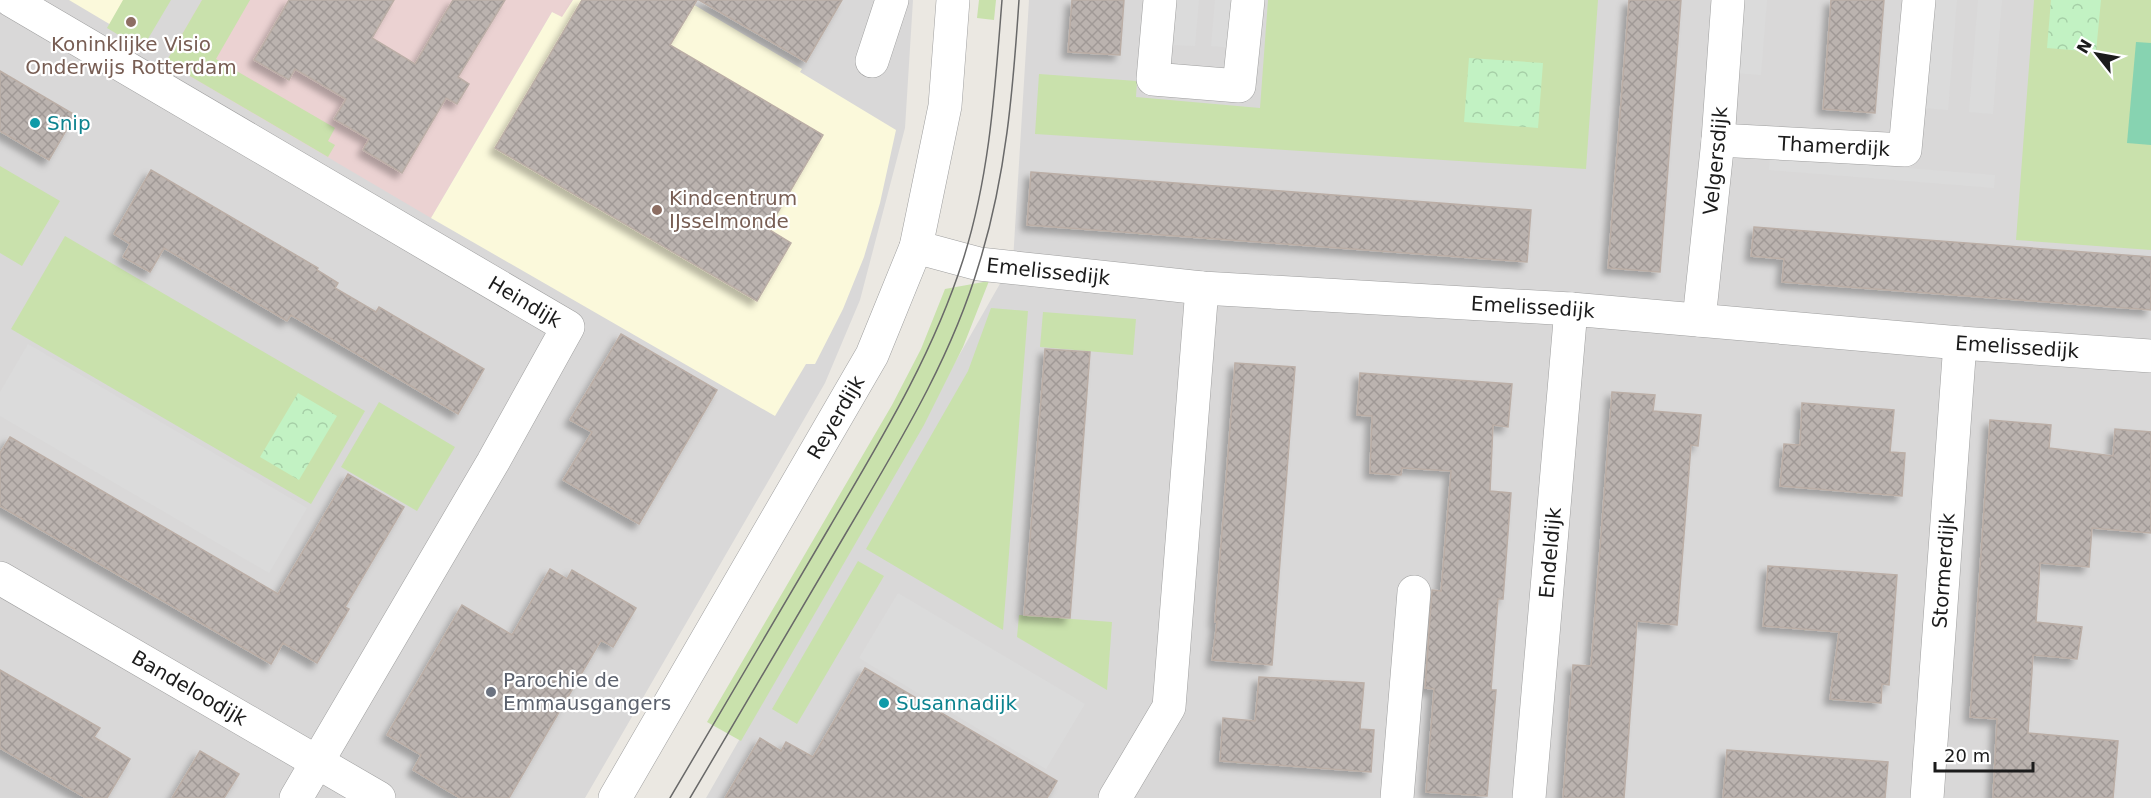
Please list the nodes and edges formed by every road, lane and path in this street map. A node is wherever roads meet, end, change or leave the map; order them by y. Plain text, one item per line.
1 (11, 0) edge
2 (892, 0) edge
3 (953, 0) edge
4 (1160, 0) edge
5 (1248, 0) edge
6 (1728, 0) edge
7 (1919, 0) edge
8 (872, 61) dead end
9 (1718, 140) junction
10 (916, 247) junction
11 (1202, 288) junction
12 (1571, 309) junction
13 (1699, 320) junction
14 (1960, 343) junction
15 (2151, 356) edge
16 (0, 578) edge
17 (1414, 592) dead end
18 (317, 762) junction
19 (1117, 797) edge
20 (296, 798) edge
21 (379, 798) edge
22 (615, 798) edge
23 (1397, 798) edge
24 (1529, 798) edge
25 (1927, 798) edge

1 - 18 street, Heindijk
2 - 8 street
3 - 10 street, Reyerdijk
4 - 5 street
6 - 9 street, Velgersdijk
7 - 9 street, Thamerdijk
9 - 13 street, Velgersdijk
10 - 11 street, Emelissedijk
10 - 22 street, Reyerdijk
11 - 12 street, Emelissedijk
11 - 19 street
12 - 13 street, Emelissedijk
12 - 24 street, Endeldijk
13 - 14 street, Emelissedijk
14 - 15 street, Emelissedijk
14 - 25 street, Stormerdijk
16 - 18 street, Bandeloodijk
17 - 23 street
18 - 20 street, Heindijk
18 - 21 street, Bandeloodijk

